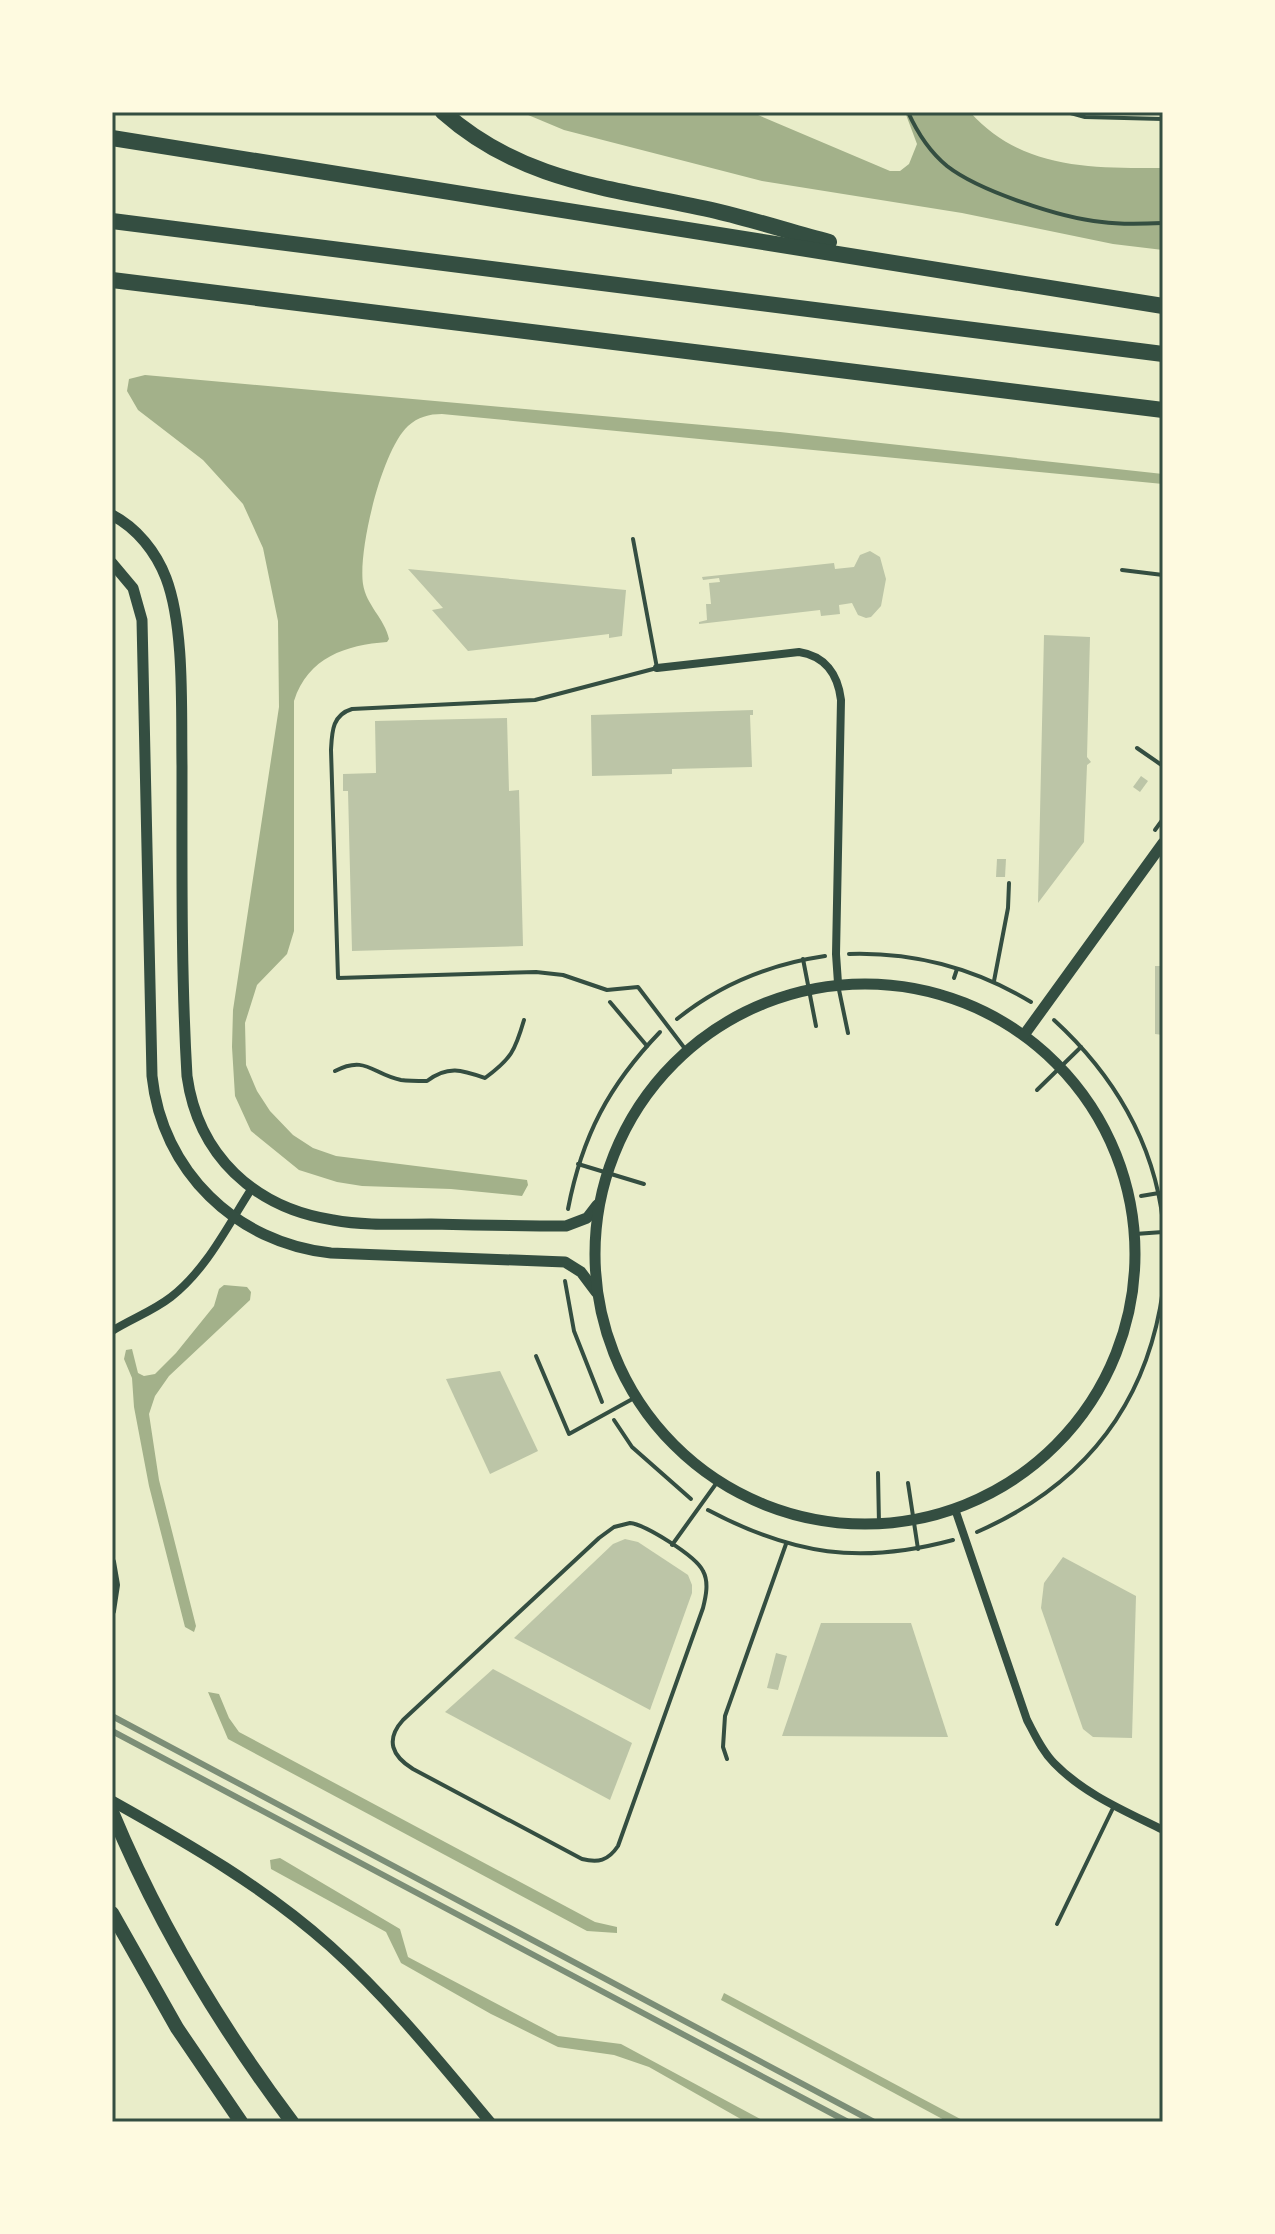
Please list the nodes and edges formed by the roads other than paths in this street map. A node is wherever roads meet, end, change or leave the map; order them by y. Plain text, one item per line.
1 (443, 112) edge
2 (1067, 112) edge
3 (1086, 114) edge
4 (1163, 119) edge
5 (112, 138) edge
6 (112, 221) edge
7 (907, 264) junction
8 (112, 280) edge
9 (1163, 306) edge
10 (1163, 354) edge
11 (1163, 410) edge
12 (112, 515) edge
13 (633, 539) dead end
14 (112, 563) edge
15 (657, 668) junction
16 (1137, 748) dead end
17 (1163, 766) edge
18 (1163, 843) edge
19 (838, 983) junction
20 (848, 1033) dead end
21 (1024, 1035) junction
22 (686, 1050) junction
23 (252, 1188) junction
24 (599, 1201) junction
25 (234, 1217) junction
26 (1163, 1232) edge
27 (1135, 1234) junction
28 (598, 1296) junction
29 (112, 1331) edge
30 (536, 1356) dead end
31 (636, 1397) junction
32 (878, 1473) dead end
33 (718, 1481) junction
34 (955, 1509) junction
35 (879, 1524) junction
36 (672, 1545) junction
37 (112, 1562) edge
38 (112, 1611) edge
39 (112, 1801) edge
40 (1114, 1806) junction
41 (112, 1812) edge
42 (1163, 1830) edge
43 (112, 1913) edge
44 (1057, 1924) dead end
45 (241, 2122) edge
46 (292, 2122) edge
47 (490, 2122) edge

1 - 7 highway
2 - 3 lane
3 - 4 lane
5 - 7 highway
6 - 10 highway
7 - 9 highway
8 - 11 highway
12 - 23 street
13 - 15 lane
14 - 25 street
15 - 19 street
15 - 22 lane
16 - 17 lane
18 - 21 street
19 - 20 lane
19 - 21 street
19 - 22 street
21 - 27 street
22 - 24 street
23 - 24 street
23 - 25 street
24 - 28 street
25 - 28 street
25 - 29 street
26 - 27 lane
27 - 34 street
28 - 31 street
30 - 31 lane
31 - 33 street
32 - 35 lane
33 - 35 street
33 - 36 lane
34 - 35 street
34 - 40 street
36 - 36 lane
37 - 38 street
39 - 47 street
40 - 42 street
40 - 44 lane
41 - 46 highway
43 - 45 highway

